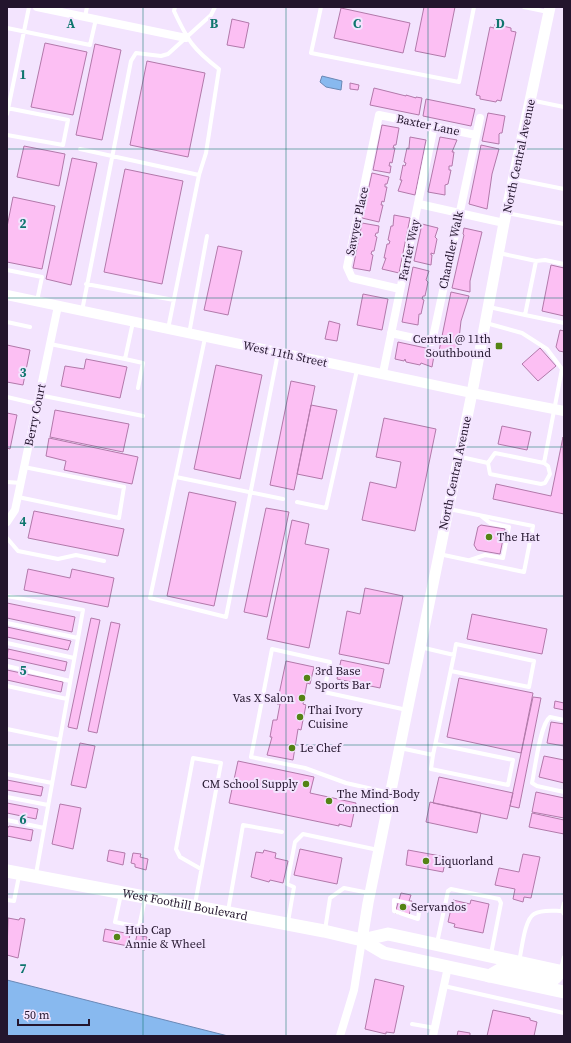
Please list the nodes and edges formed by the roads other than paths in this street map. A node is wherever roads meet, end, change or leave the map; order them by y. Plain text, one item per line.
1 (29, 7) edge
2 (37, 7) edge
3 (87, 7) edge
4 (175, 7) edge
5 (215, 7) edge
6 (321, 7) edge
7 (474, 7) edge
8 (524, 7) edge
9 (549, 10) edge
10 (85, 17) junction
11 (96, 19) junction
12 (7, 28) edge
13 (24, 31) junction
14 (186, 38) junction
15 (530, 100) junction
16 (564, 107) edge
17 (8, 108) edge
18 (7, 114) edge
19 (379, 115) joint
20 (480, 118) dead end
21 (434, 126) junction
22 (7, 135) edge
23 (476, 135) junction
24 (80, 149) dead end
25 (112, 157) junction
26 (199, 175) junction
27 (514, 179) junction
28 (564, 189) edge
29 (419, 204) junction
30 (460, 213) junction
31 (506, 218) junction
32 (564, 224) edge
33 (206, 236) dead end
34 (499, 253) junction
35 (536, 261) junction
36 (564, 264) edge
37 (7, 270) edge
38 (86, 284) junction
39 (400, 289) junction
40 (7, 295) edge
41 (174, 300) junction
42 (37, 301) junction
43 (58, 306) junction
44 (488, 307) junction
45 (82, 311) junction
46 (525, 315) junction
47 (133, 321) junction
48 (7, 322) edge
49 (485, 323) junction
50 (564, 323) edge
51 (30, 327) dead end
52 (168, 330) junction
53 (391, 333) junction
54 (189, 334) junction
55 (206, 337) junction
56 (50, 344) junction
57 (278, 352) junction
58 (125, 359) junction
59 (358, 368) junction
60 (383, 373) junction
61 (138, 388) dead end
62 (472, 393) junction
63 (39, 395) junction
64 (7, 397) edge
65 (37, 404) junction
66 (553, 409) junction
67 (564, 411) edge
68 (143, 416) dead end
69 (458, 457) junction
70 (488, 463) junction
71 (544, 463) junction
72 (24, 467) junction
73 (176, 477) junction
74 (7, 482) edge
75 (21, 482) junction
76 (251, 492) junction
77 (18, 497) junction
78 (283, 499) dead end
79 (297, 502) dead end
80 (448, 508) junction
81 (479, 515) junction
82 (7, 522) edge
83 (7, 538) edge
84 (439, 554) junction
85 (470, 560) junction
86 (104, 561) dead end
87 (7, 596) edge
88 (7, 622) edge
89 (78, 638) junction
90 (7, 644) edge
91 (420, 647) junction
92 (454, 655) junction
93 (74, 658) junction
94 (7, 666) edge
95 (451, 671) junction
96 (70, 681) junction
97 (7, 686) edge
98 (67, 699) junction
99 (407, 710) junction
100 (564, 720) edge
101 (7, 729) edge
102 (60, 740) junction
103 (436, 744) junction
104 (400, 748) junction
105 (433, 755) junction
106 (7, 774) edge
107 (52, 783) junction
108 (564, 792) edge
109 (390, 793) junction
110 (7, 797) edge
111 (48, 805) junction
112 (7, 820) edge
113 (44, 828) junction
114 (282, 832) dead end
115 (379, 850) junction
116 (201, 869) junction
117 (13, 872) edge
118 (35, 876) junction
119 (121, 893) junction
120 (370, 894) junction
121 (146, 898) junction
122 (7, 900) edge
123 (394, 900) joint
124 (564, 903) edge
125 (194, 907) junction
126 (563, 912) edge
127 (228, 913) junction
128 (288, 924) junction
129 (324, 931) junction
130 (362, 940) junction
131 (437, 944) junction
132 (490, 956) junction
133 (564, 957) edge
134 (519, 962) junction
135 (448, 967) junction
136 (562, 972) edge
137 (489, 976) junction
138 (444, 986) junction
139 (564, 992) edge
140 (564, 1013) edge
141 (412, 1024) dead end
142 (434, 1032) edge
143 (340, 1036) edge

1 - 13 lane
2 - 10 street
3 - 10 lane
4 - 14 lane
5 - 14 lane
6 - 7 lane
8 - 9 lane
9 - 15 main road, North Central Avenue
10 - 11 street
11 - 13 lane
11 - 14 street
12 - 13 lane
13 - 17 lane
14 - 25 lane
14 - 26 lane
15 - 16 lane
15 - 27 main road, North Central Avenue
17 - 18 lane
17 - 22 lane
19 - 21 street, Baxter Lane
19 - 39 street, Sawyer Place
20 - 23 street, Chandler Walk
21 - 23 street, Baxter Lane
21 - 29 street, Farrier Way
23 - 30 street, Chandler Walk
24 - 25 lane
25 - 26 lane
25 - 38 lane
26 - 41 lane
27 - 28 lane
27 - 31 main road, North Central Avenue
29 - 30 street
29 - 39 street, Farrier Way
30 - 31 street
30 - 53 street, Chandler Walk
31 - 32 lane
31 - 34 main road, North Central Avenue
33 - 54 lane
34 - 35 lane
34 - 44 main road, North Central Avenue
35 - 36 lane
35 - 46 lane
37 - 42 lane
38 - 41 lane
38 - 45 lane
39 - 53 street, Farrier Way
40 - 42 street, West 11th Street
41 - 52 lane
42 - 43 street, West 11th Street
43 - 45 street, West 11th Street
43 - 56 street, Berry Court
44 - 46 lane
44 - 49 main road, North Central Avenue
45 - 47 street, West 11th Street
46 - 50 lane
47 - 52 street, West 11th Street
47 - 58 lane
48 - 51 lane
49 - 62 main road, North Central Avenue
49 - 66 lane
52 - 54 street, West 11th Street
53 - 60 street, Farrier Way
54 - 55 street, West 11th Street
55 - 57 street, West 11th Street
55 - 73 lane
56 - 58 lane
56 - 63 street, Berry Court
57 - 59 street, West 11th Street
57 - 76 lane
58 - 61 lane
59 - 60 street, West 11th Street
59 - 79 lane
60 - 62 street, West 11th Street
62 - 66 street, West 11th Street
62 - 69 main road, North Central Avenue
63 - 65 street, Berry Court
63 - 68 lane
64 - 65 lane
65 - 72 street, Berry Court
66 - 67 street, West 11th Street
66 - 71 lane
69 - 70 lane
69 - 80 main road, North Central Avenue
70 - 71 lane
70 - 71 lane
72 - 75 street, Berry Court
72 - 77 lane
73 - 76 lane
73 - 76 lane
74 - 75 lane
75 - 77 street, Berry Court
76 - 78 lane
77 - 82 street, Berry Court
80 - 81 lane
80 - 84 main road, North Central Avenue
81 - 85 lane
81 - 85 lane
83 - 86 lane
84 - 85 lane
84 - 91 main road, North Central Avenue
87 - 89 lane
88 - 89 lane
89 - 93 lane
90 - 93 lane
91 - 92 lane
91 - 99 main road, North Central Avenue
92 - 95 lane
92 - 95 lane
93 - 96 lane
94 - 96 lane
95 - 103 lane
96 - 98 lane
97 - 98 lane
98 - 102 lane
99 - 104 main road, North Central Avenue
99 - 109 lane
100 - 108 lane
101 - 102 lane
102 - 107 lane
103 - 105 lane
103 - 105 lane
104 - 105 lane
104 - 109 main road, North Central Avenue
106 - 107 lane
107 - 111 lane
109 - 115 main road, North Central Avenue
110 - 111 lane
111 - 113 lane
112 - 113 lane
113 - 118 lane
114 - 127 lane
115 - 120 main road, North Central Avenue
115 - 128 lane
116 - 116 lane
116 - 125 lane
117 - 118 main road, West Foothill Boulevard
117 - 122 lane
118 - 119 main road, West Foothill Boulevard
119 - 121 main road, West Foothill Boulevard
119 - 121 lane
120 - 129 lane
120 - 130 main road, North Central Avenue
121 - 125 main road, West Foothill Boulevard
123 - 123 lane
124 - 126 lane
125 - 127 main road, West Foothill Boulevard
126 - 134 lane
127 - 128 main road, West Foothill Boulevard
128 - 129 main road, West Foothill Boulevard
129 - 130 main road, West Foothill Boulevard
130 - 131 main road, West Foothill Boulevard
130 - 135 main road, West Foothill Boulevard
130 - 143 street
131 - 132 main road, West Foothill Boulevard
131 - 132 lane
132 - 134 main road, West Foothill Boulevard
133 - 136 lane
134 - 136 main road, West Foothill Boulevard
135 - 137 main road, West Foothill Boulevard
135 - 138 street
136 - 137 main road
137 - 139 main road, West Foothill Boulevard
138 - 140 lane
138 - 142 street
141 - 142 lane

